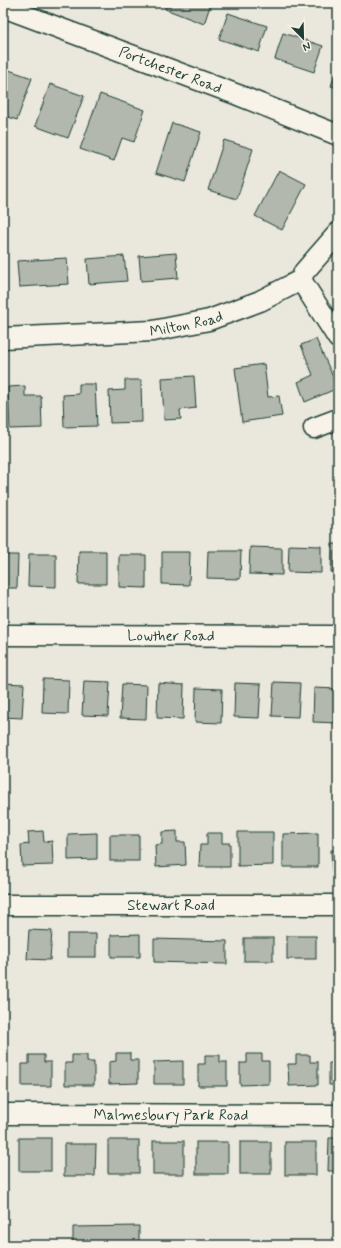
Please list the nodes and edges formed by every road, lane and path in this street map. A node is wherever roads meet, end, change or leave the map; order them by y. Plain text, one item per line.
1 (3, 7) edge
2 (338, 135) edge
3 (337, 236) edge
4 (301, 280) junction
5 (3, 338) edge
6 (338, 338) edge
7 (338, 419) edge
8 (314, 428) dead end
9 (3, 635) edge
10 (338, 636) edge
11 (3, 905) edge
12 (338, 905) edge
13 (3, 1114) edge
14 (338, 1115) edge

1 - 2 street, Portchester Road
3 - 4 street
4 - 5 street, Milton Road
4 - 6 street
7 - 8 street
9 - 10 street, Lowther Road
11 - 12 street, Stewart Road
13 - 14 street, Malmesbury Park Road

